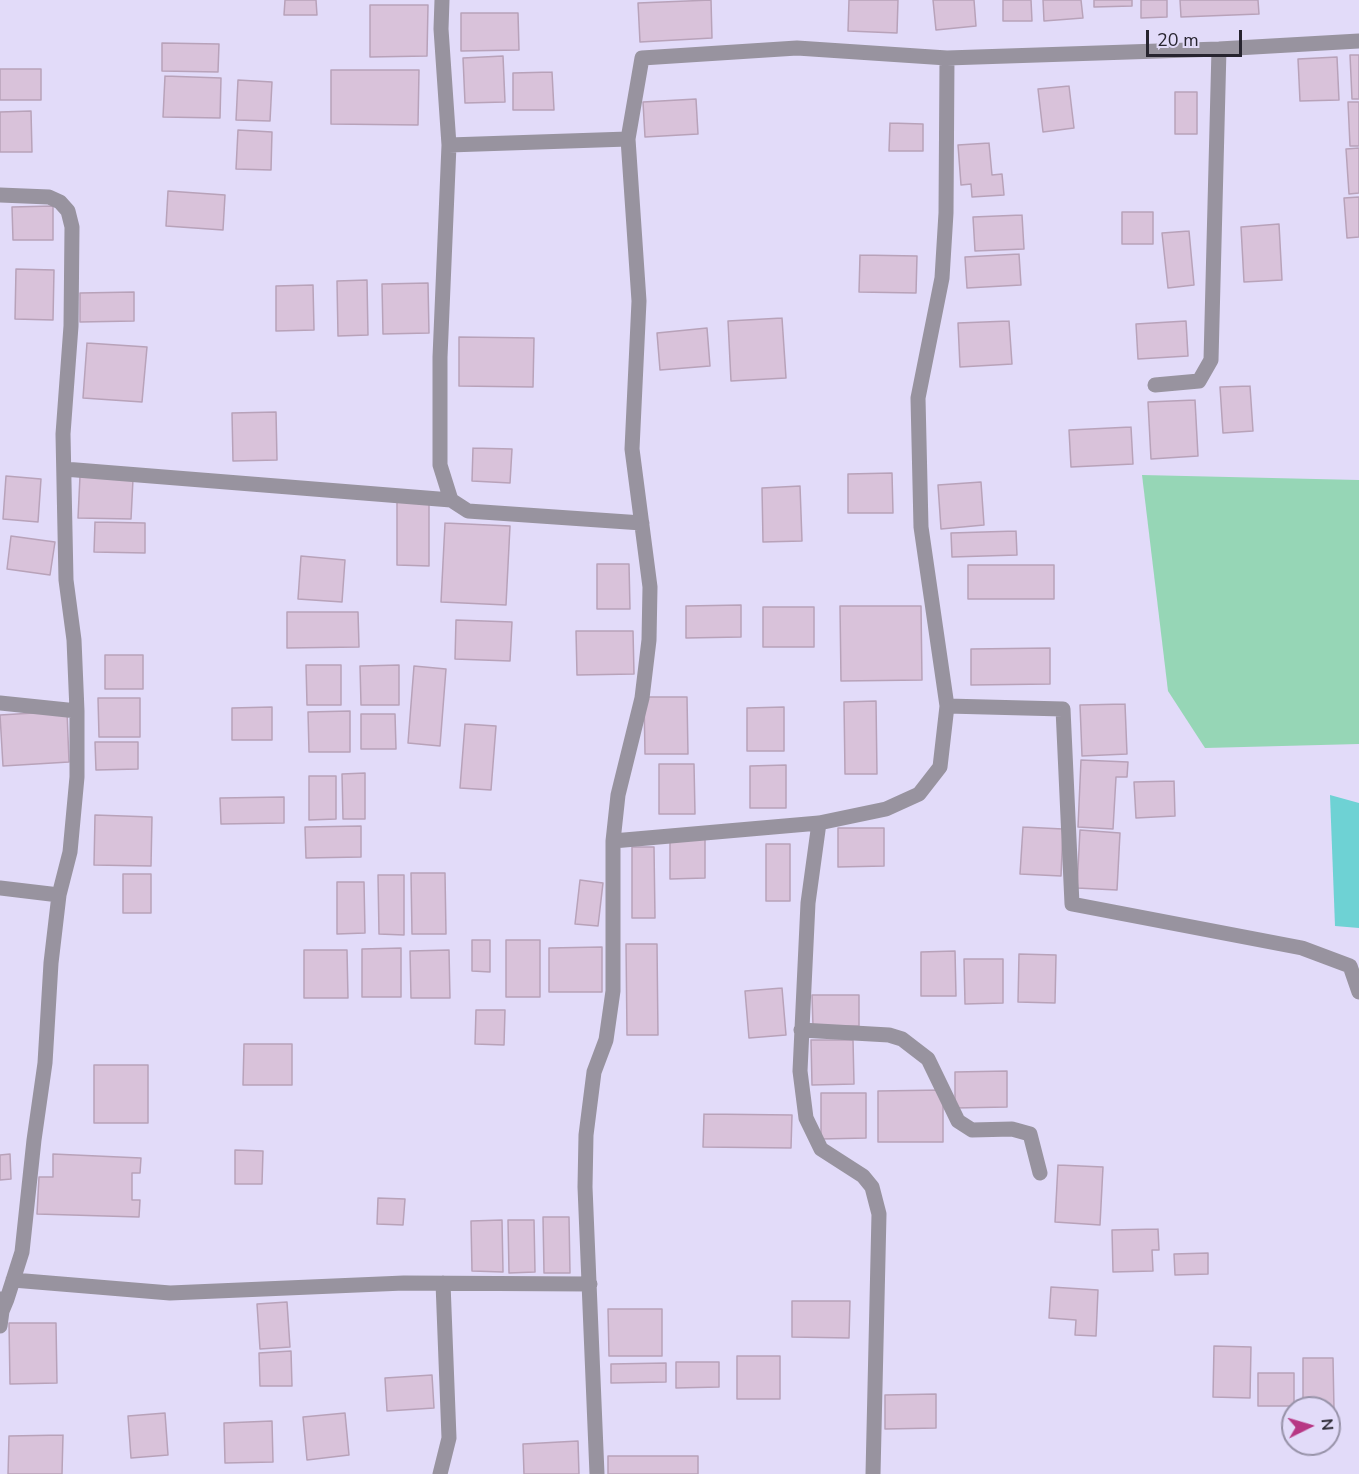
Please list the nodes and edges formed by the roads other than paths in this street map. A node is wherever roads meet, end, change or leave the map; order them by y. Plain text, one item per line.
1 (442, 0) edge
2 (1359, 41) edge
3 (1219, 49) junction
4 (947, 58) junction
5 (628, 139) junction
6 (449, 145) junction
7 (0, 195) edge
8 (1155, 385) dead end
9 (64, 469) junction
10 (451, 500) junction
11 (642, 523) junction
12 (0, 703) edge
13 (947, 706) junction
14 (77, 711) junction
15 (819, 823) junction
16 (613, 842) junction
17 (0, 888) edge
18 (59, 895) junction
19 (1359, 992) edge
20 (801, 1030) junction
21 (1040, 1173) dead end
22 (13, 1280) junction
23 (443, 1283) junction
24 (590, 1284) junction
25 (4, 1299) edge
26 (0, 1326) edge
27 (440, 1474) edge
28 (597, 1474) edge
29 (873, 1474) edge

1 - 6 street
2 - 3 street
3 - 4 street
3 - 8 street
4 - 5 street
4 - 13 street
5 - 6 street
5 - 11 street
6 - 10 street
7 - 9 street
9 - 10 street
9 - 14 street
10 - 11 street
11 - 16 street
12 - 14 street
13 - 15 street
13 - 19 street
14 - 18 street
15 - 16 street
15 - 20 street
16 - 24 street
17 - 18 street
18 - 22 street
20 - 21 street
20 - 29 street
22 - 23 street
22 - 25 street
23 - 24 street
23 - 27 street
24 - 28 street
25 - 26 street

